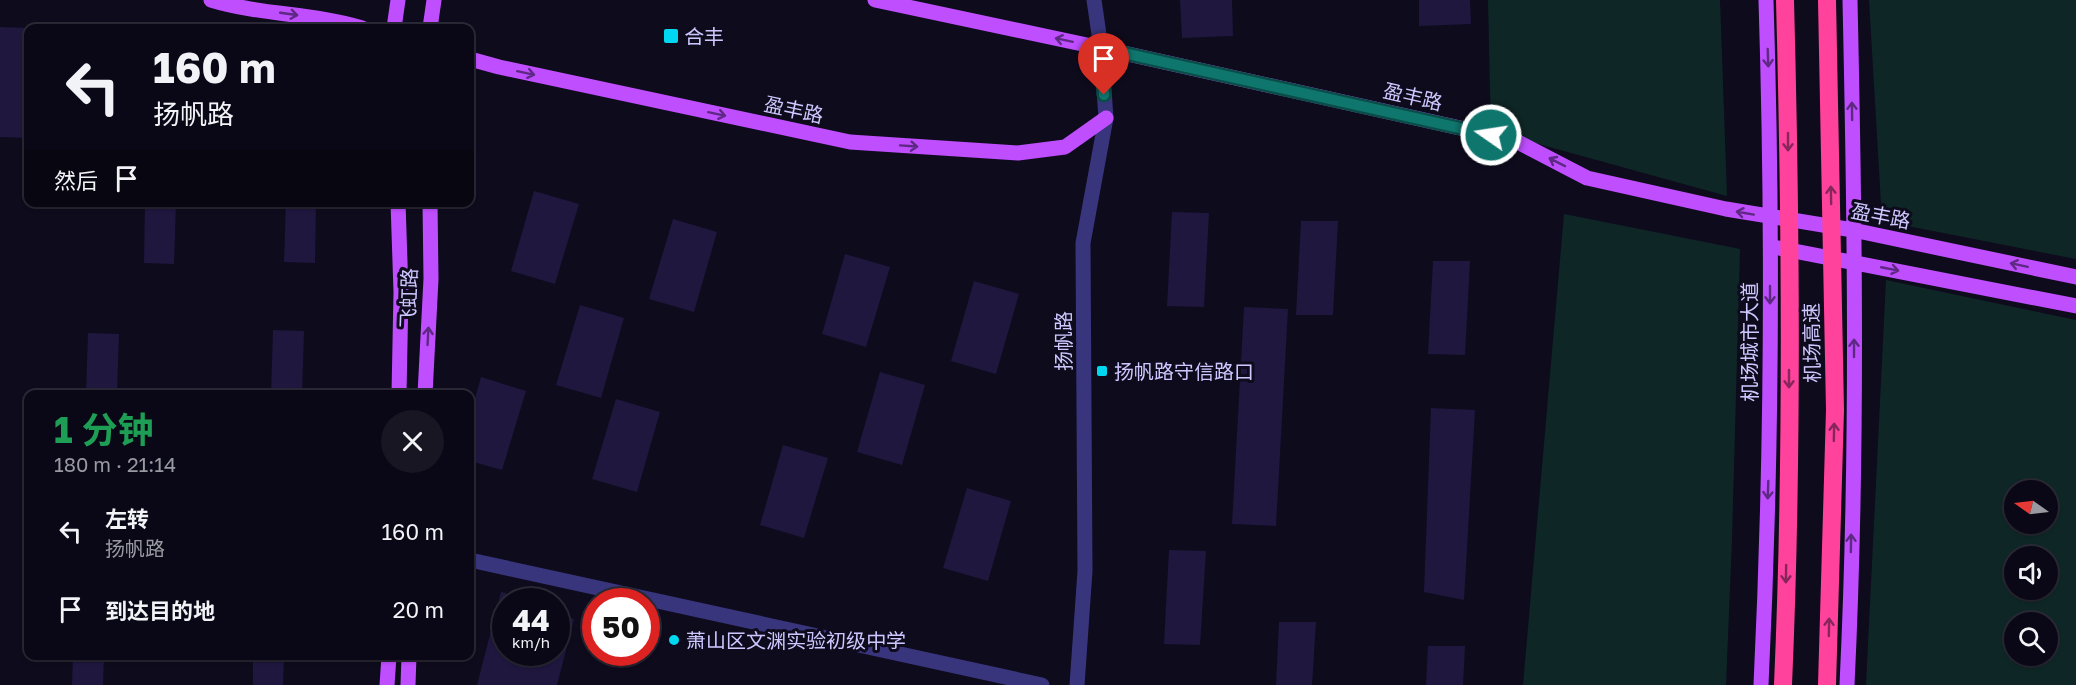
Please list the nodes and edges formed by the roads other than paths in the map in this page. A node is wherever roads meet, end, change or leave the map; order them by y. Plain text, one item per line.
1 (211, 0) edge
2 (398, 0) edge
3 (434, 0) edge
4 (875, 0) edge
5 (1094, 0) edge
6 (1766, 0) edge
7 (1785, 0) edge
8 (1827, 0) edge
9 (1850, 0) edge
10 (348, 24) edge
11 (395, 24) edge
12 (431, 24) edge
13 (1101, 48) junction
14 (474, 60) edge
15 (1106, 118) junction
16 (398, 207) edge
17 (430, 207) edge
18 (1770, 217) junction
19 (1853, 230) junction
20 (1770, 246) junction
21 (1853, 262) junction
22 (2076, 277) edge
23 (2076, 306) edge
24 (399, 390) edge
25 (425, 390) edge
26 (474, 561) edge
27 (389, 660) edge
28 (410, 660) edge
29 (387, 685) edge
30 (408, 685) edge
31 (1042, 685) edge
32 (1077, 685) edge
33 (1761, 685) edge
34 (1783, 685) edge
35 (1827, 685) edge
36 (1847, 685) edge

1 -> 10 main road
2 - 11 main road
3 - 12 main road
13 -> 4 main road, 盈丰路
5 - 13 street, 扬帆路
6 -> 18 main road, 机场城市大道
7 -> 34 highway, 机场高速, bridge
35 -> 8 highway, 机场高速, bridge
19 -> 9 main road
13 - 15 street, 扬帆路
18 -> 13 main road, 盈丰路
14 -> 15 main road, 盈丰路
15 - 32 street, 扬帆路
16 - 24 main road, 飞虹路
25 -> 17 main road, 飞虹路
18 - 19 main road, 盈丰路
18 - 20 main road, 机场城市大道
19 - 21 main road
22 -> 19 main road, 盈丰路
20 - 21 main road
20 -> 33 main road, 机场城市大道
21 -> 23 main road
36 -> 21 main road
26 - 31 street
27 - 29 main road
28 - 30 main road

